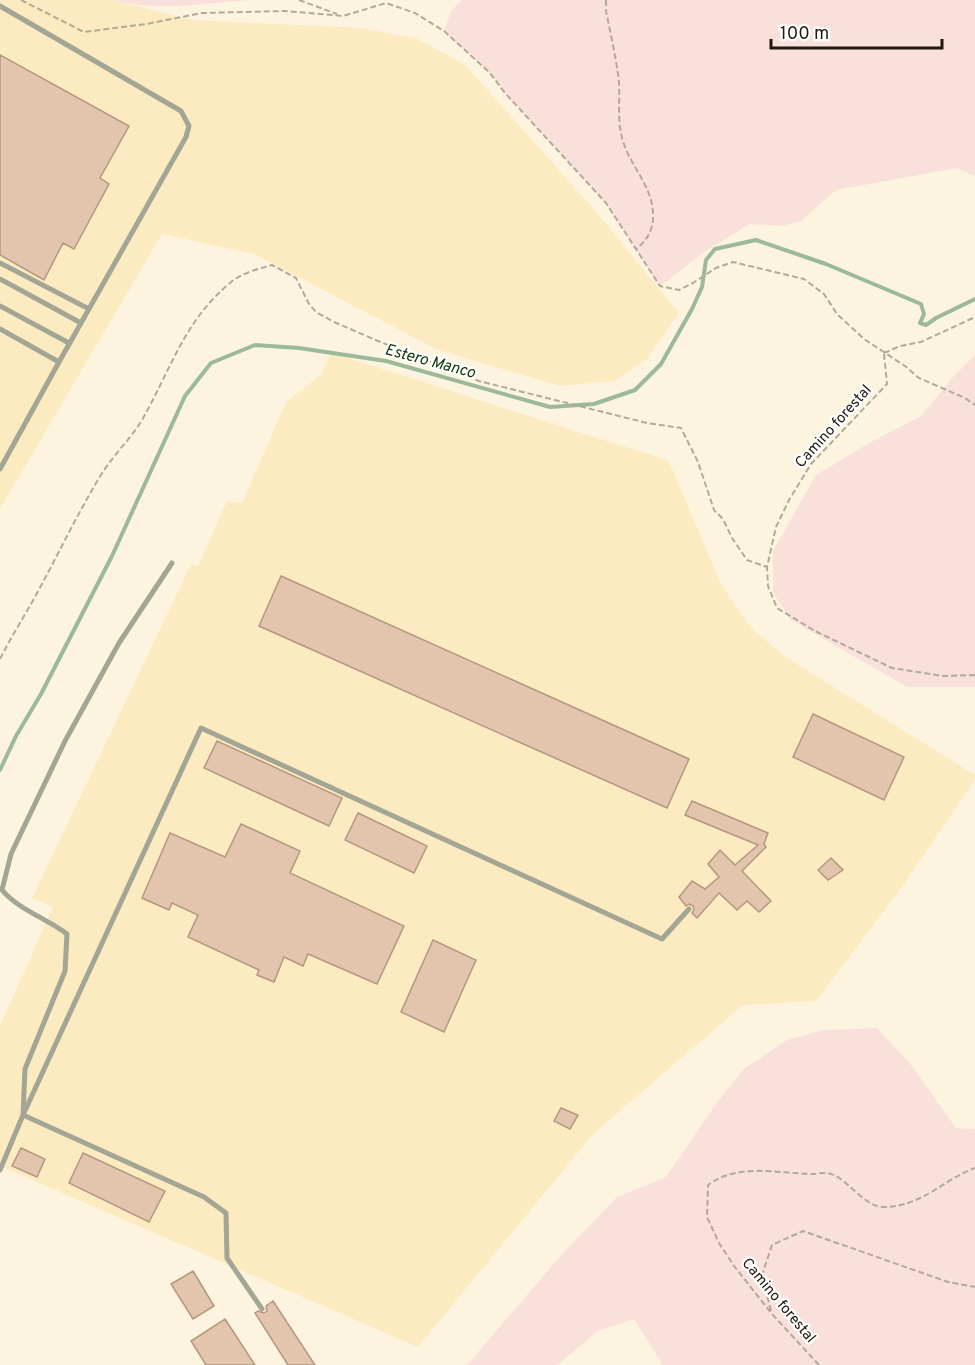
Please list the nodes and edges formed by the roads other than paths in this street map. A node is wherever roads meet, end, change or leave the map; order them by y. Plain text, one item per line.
1 (0, 6) edge
2 (0, 263) edge
3 (0, 279) edge
4 (0, 306) edge
5 (88, 309) junction
6 (81, 323) junction
7 (0, 329) edge
8 (69, 343) junction
9 (59, 362) junction
10 (0, 469) edge
11 (172, 563) dead end
12 (689, 909) dead end
13 (23, 1115) junction
14 (0, 1170) edge
15 (262, 1309) dead end

1 - 5 lane
2 - 5 lane
3 - 6 lane
4 - 8 lane
5 - 6 lane
6 - 8 lane
7 - 9 lane
8 - 9 lane
9 - 10 lane
11 - 13 lane
12 - 13 lane
13 - 14 lane
13 - 15 lane

